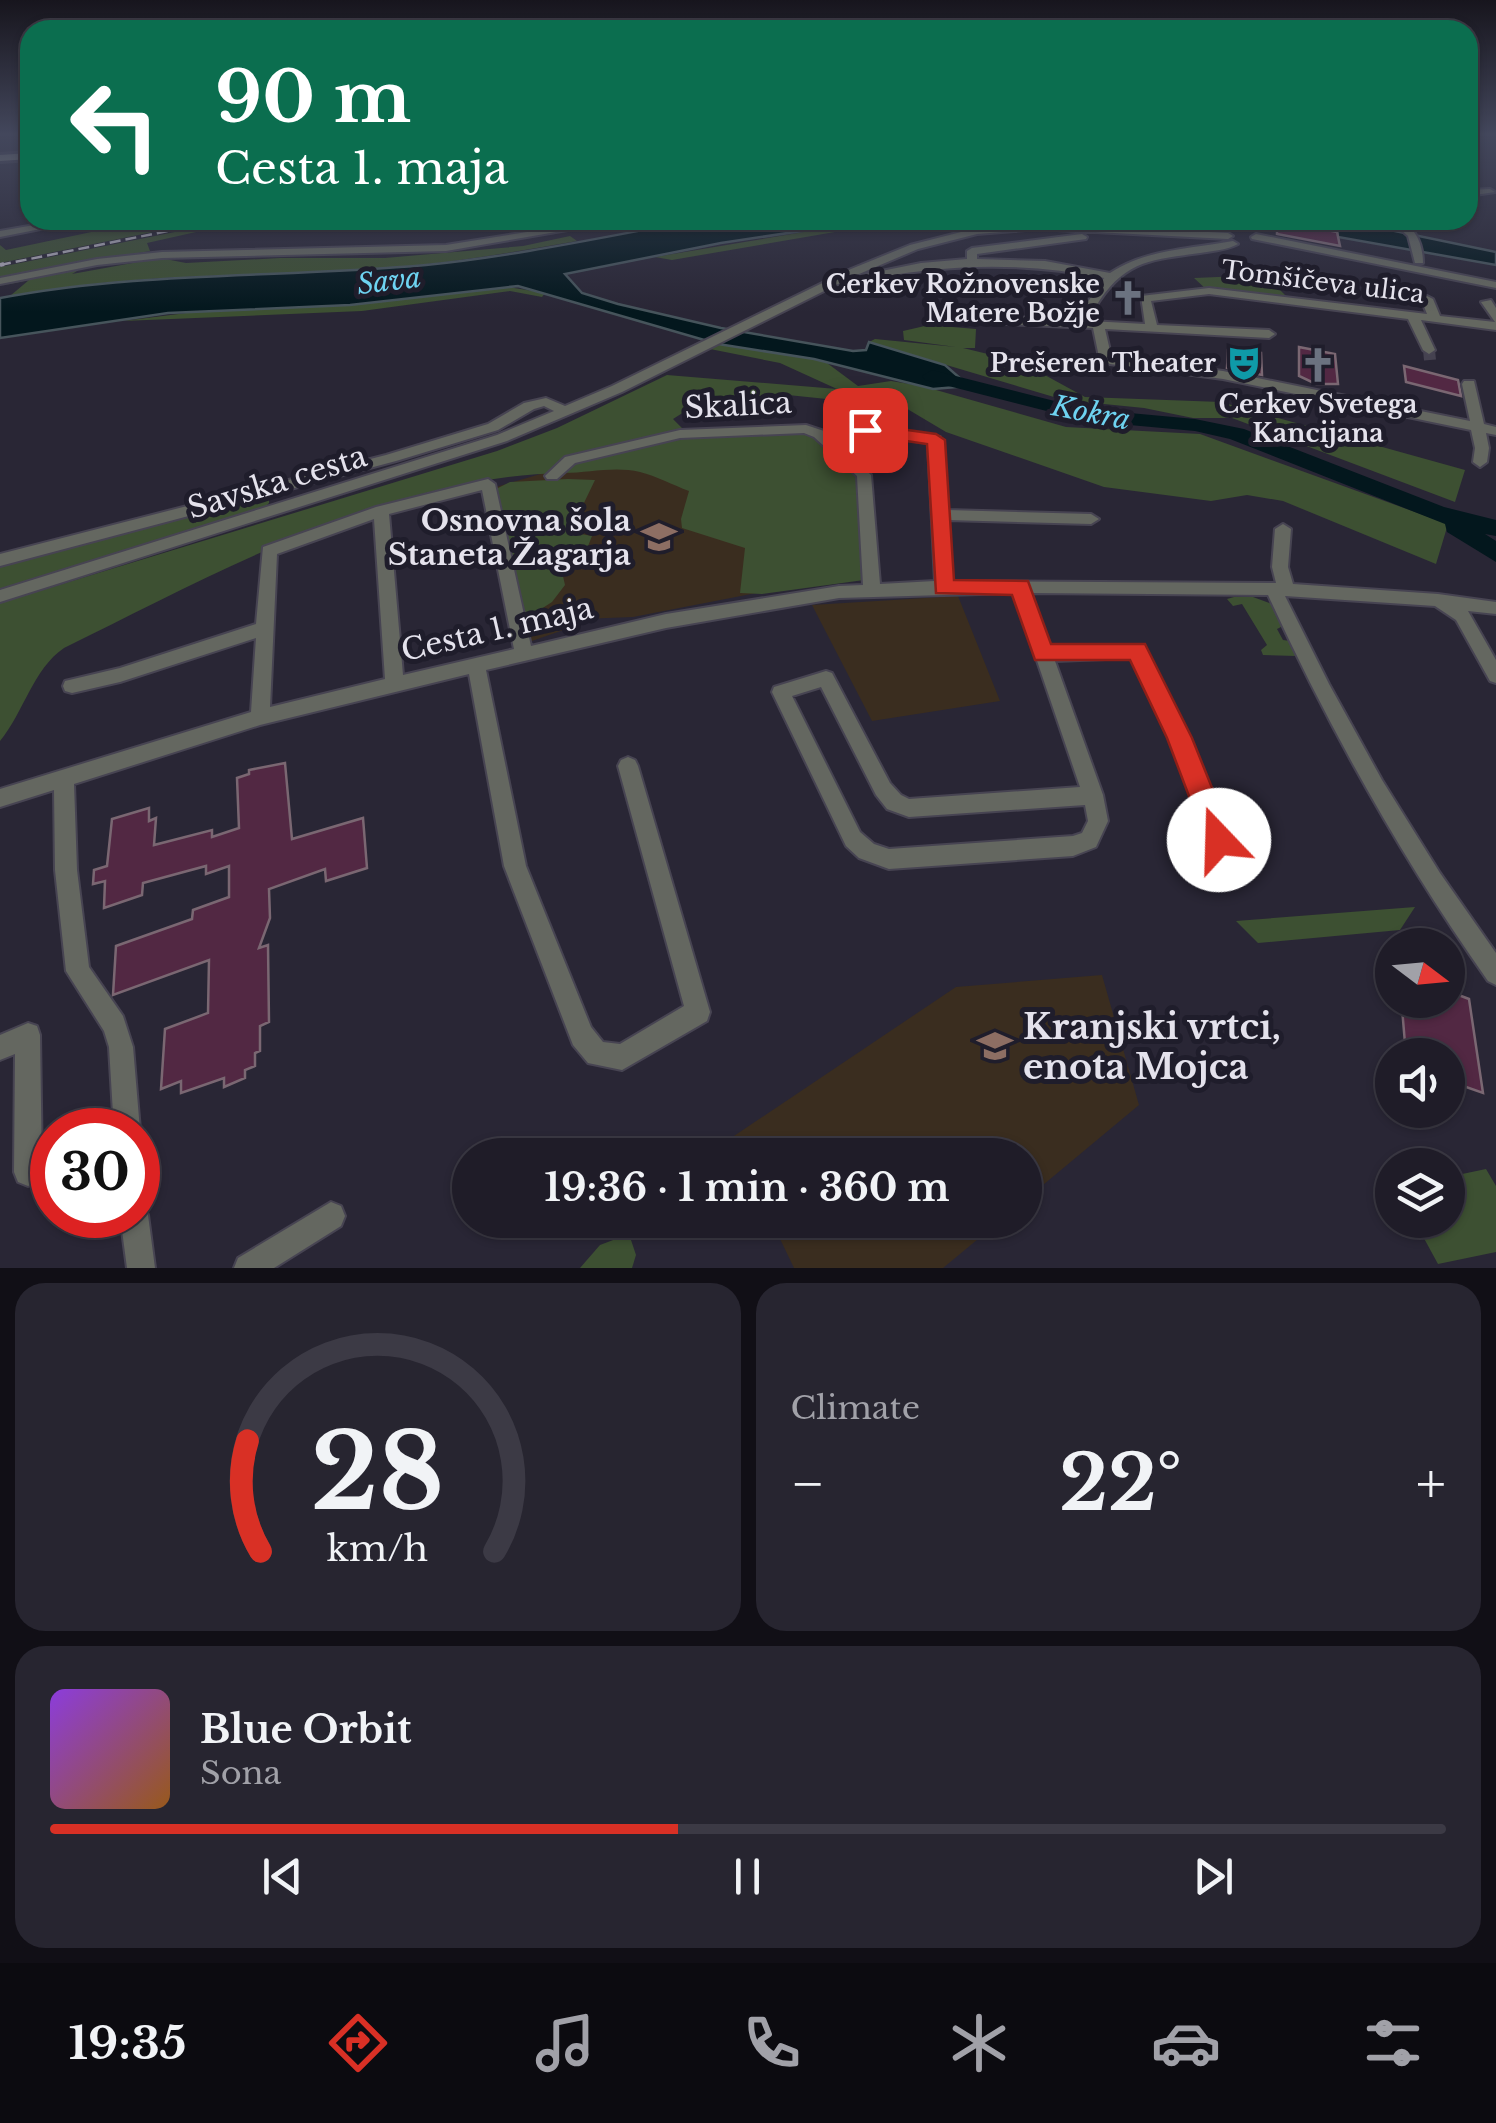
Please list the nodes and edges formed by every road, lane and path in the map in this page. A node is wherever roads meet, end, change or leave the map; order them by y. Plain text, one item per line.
1 (558, 230) edge
2 (989, 230) edge
3 (1114, 230) edge
4 (1149, 230) edge
5 (1402, 230) edge
6 (1234, 233) junction
7 (1274, 243) junction
8 (1417, 250) junction
9 (972, 259) junction
10 (1496, 274) edge
11 (1110, 276) junction
12 (840, 278) junction
13 (0, 281) edge
14 (1496, 285) edge
15 (1427, 299) dead end
16 (1487, 302) dead end
17 (1090, 306) dead end
18 (1178, 311) junction
19 (1412, 314) junction
20 (963, 318) dead end
21 (1435, 318) junction
22 (1496, 322) edge
23 (1098, 325) junction
24 (1152, 325) junction
25 (1264, 333) dead end
26 (1428, 350) tunnel mouth
27 (1469, 384) dead end
28 (566, 412) junction
29 (1478, 427) junction
30 (865, 430) dead end
31 (1496, 431) edge
32 (1480, 462) dead end
33 (552, 476) dead end
34 (381, 511) junction
35 (938, 515) junction
36 (1091, 520) dead end
37 (1283, 529) dead end
38 (0, 560) edge
39 (1020, 587) junction
40 (944, 588) junction
41 (1279, 588) junction
42 (872, 589) junction
43 (1441, 593) junction
44 (0, 596) edge
45 (1496, 608) edge
46 (265, 628) junction
47 (524, 654) junction
48 (1043, 654) junction
49 (476, 665) junction
50 (1496, 676) edge
51 (395, 684) junction
52 (72, 686) dead end
53 (260, 718) junction
54 (628, 766) dead end
55 (64, 776) junction
56 (1094, 794) junction
57 (0, 798) edge
58 (1219, 840) dead end
59 (1496, 974) edge
60 (0, 1048) edge
61 (125, 1108) edge
62 (28, 1172) dead end
63 (331, 1216) dead end
64 (137, 1238) edge
65 (142, 1268) edge
66 (248, 1268) edge

1 - 13 street
2 - 12 street, Savska cesta
3 - 9 street, Savska cesta
4 - 6 street, Savska cesta
5 - 8 street
6 - 7 street
6 - 11 street
7 - 8 street
7 - 14 street
8 - 10 street
9 - 11 street
9 - 12 street
11 - 17 street
12 - 28 street, Savska cesta
15 - 21 street
16 - 22 street
18 - 19 street, Tomšičeva ulica
18 - 24 street
18 - 24 street, Tomšičeva ulica
18 - 25 street
19 - 21 street, Tomšičeva ulica
19 - 26 street
20 - 23 street
21 - 22 street, Tomšičeva ulica
23 - 24 street
23 - 29 street
27 - 29 street
28 - 38 street, Savska cesta
28 - 44 street, Savska cesta
29 - 31 street
29 - 32 street
30 - 35 street
33 - 42 street, Skalica
34 - 46 street
34 - 47 street
34 - 51 street
35 - 36 street
35 - 40 street
37 - 41 street
39 - 40 street, Cesta 1. maja
39 - 41 street, Cesta 1. maja
39 - 48 street
40 - 42 street, Cesta 1. maja
41 - 43 street, Cesta 1. maja
41 - 59 street
42 - 47 street, Cesta 1. maja
43 - 45 street, Cesta 1. maja
43 - 50 street
46 - 52 street
46 - 53 street
47 - 49 street, Cesta 1. maja
48 - 56 street
48 - 58 street
49 - 51 street, Cesta 1. maja
49 - 54 street
51 - 53 street, Cesta 1. maja
53 - 55 street, Cesta 1. maja
55 - 57 street, Cesta 1. maja
55 - 61 street
56 - 56 street
60 - 62 street
63 - 66 street
64 - 65 street

